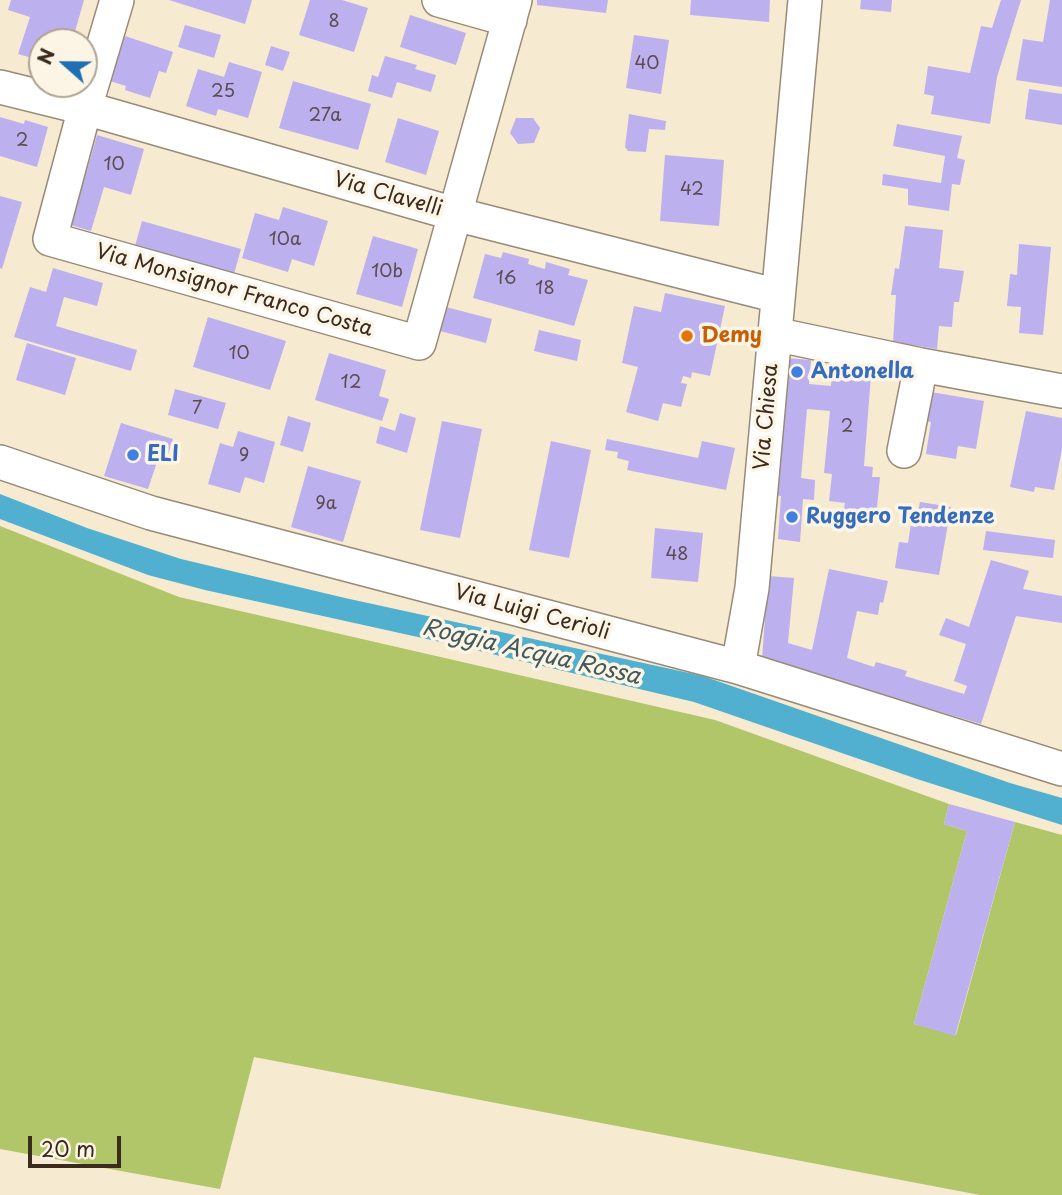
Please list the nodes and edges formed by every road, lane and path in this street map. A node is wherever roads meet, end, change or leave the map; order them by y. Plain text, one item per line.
1 (117, 0) edge
2 (439, 0) edge
3 (805, 0) edge
4 (512, 10) edge
5 (0, 87) edge
6 (85, 108) junction
7 (455, 214) junction
8 (778, 296) junction
9 (774, 334) junction
10 (921, 365) junction
11 (1062, 391) edge
12 (904, 451) dead end
13 (0, 462) edge
14 (738, 667) junction
15 (1062, 769) edge

1 - 6 street
2 - 4 street
3 - 8 street, Via Chiesa
4 - 7 street
5 - 6 street, Via Clavelli
6 - 7 street, Via Clavelli
6 - 7 street, Via Monsignor Franco Costa
7 - 8 street, Via Clavelli
8 - 9 street, Via Chiesa
9 - 10 street
9 - 14 street, Via Chiesa
10 - 11 street
10 - 12 street
13 - 14 street, Via Luigi Cerioli
14 - 15 street, Via Luigi Cerioli

